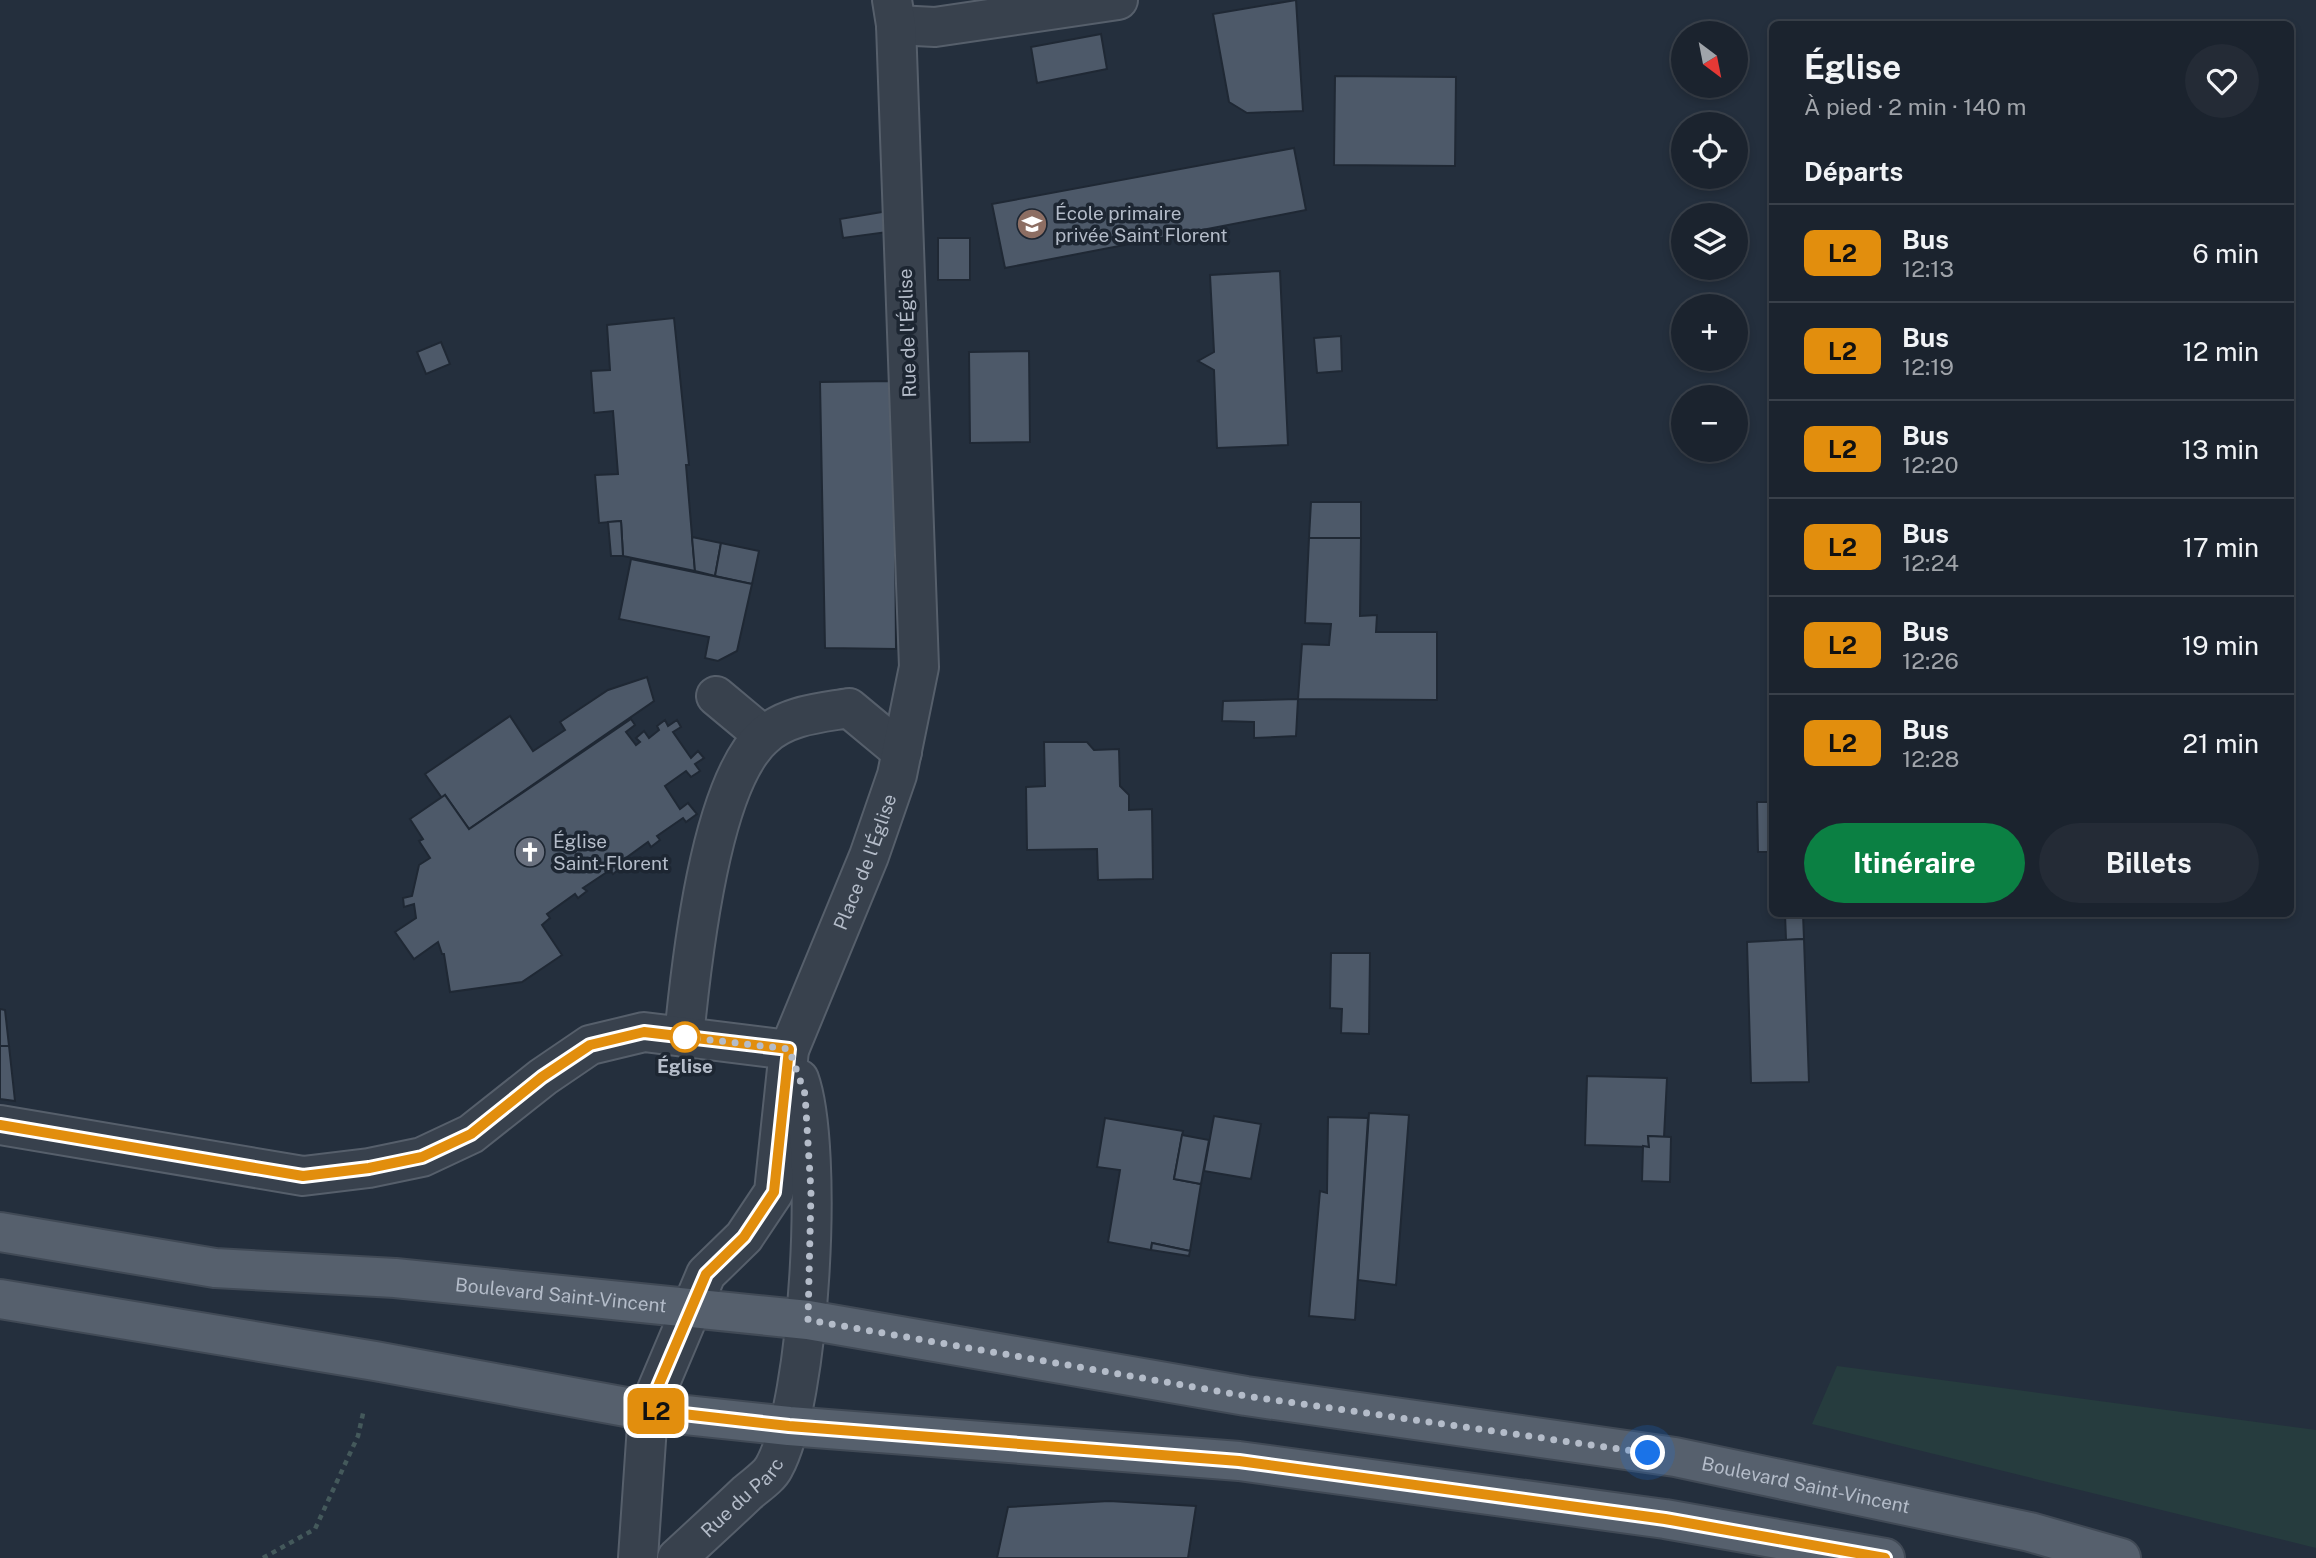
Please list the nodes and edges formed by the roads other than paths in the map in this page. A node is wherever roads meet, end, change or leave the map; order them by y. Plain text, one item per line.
1 (1118, 0) edge
2 (894, 13) edge
3 (919, 667) joint
4 (716, 696) dead end
5 (764, 736) junction
6 (902, 752) junction
7 (684, 1037) junction
8 (789, 1049) junction
9 (0, 1125) edge
10 (0, 1232) edge
11 (0, 1299) edge
12 (693, 1308) junction
13 (808, 1320) junction
14 (648, 1410) junction
15 (789, 1426) junction
16 (638, 1558) edge
17 (677, 1558) edge
18 (1885, 1558) edge
19 (2121, 1558) edge

1 - 2 street
2 - 3 street, Rue de l'Église
3 - 6 street, Place de l'Église
4 - 5 street
5 - 6 street
5 - 7 street
6 - 8 street, Place de l'Église
7 - 8 street
7 - 9 street
8 - 12 street, Place de l'Église
8 - 13 street
10 - 12 main road, Boulevard Saint-Vincent
11 - 14 main road
12 - 13 main road, Boulevard Saint-Vincent
12 - 14 street, Place de l'Église
13 - 15 street, Rue du Parc
13 - 19 main road, Boulevard Saint-Vincent
14 - 15 main road
14 - 16 street
15 - 17 street, Rue du Parc
15 - 18 main road

